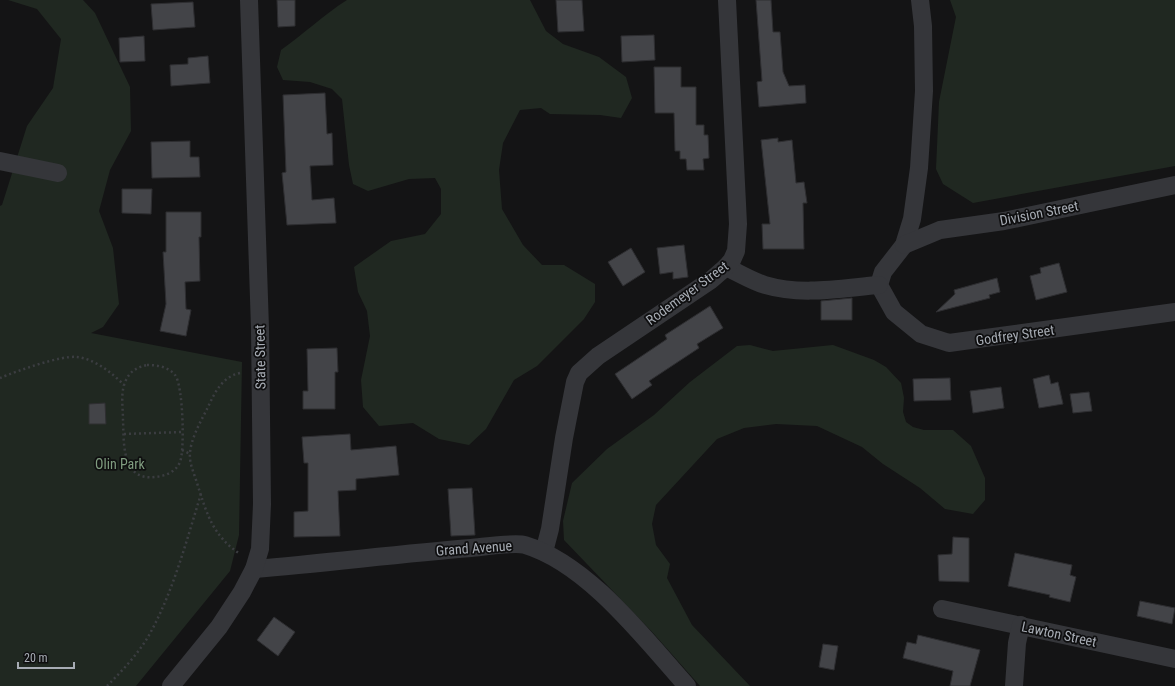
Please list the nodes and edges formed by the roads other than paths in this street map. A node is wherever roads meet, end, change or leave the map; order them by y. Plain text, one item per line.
1 (249, 0) edge
2 (727, 0) edge
3 (920, 0) edge
4 (0, 161) edge
5 (58, 173) dead end
6 (1175, 185) edge
7 (904, 245) junction
8 (726, 267) junction
9 (879, 285) junction
10 (1175, 312) edge
11 (544, 552) junction
12 (254, 569) junction
13 (942, 609) dead end
14 (1021, 625) junction
15 (1175, 659) edge
16 (171, 686) edge
17 (688, 686) edge
18 (1014, 686) edge

1 - 12 street, State Street
2 - 8 street, Rodemeyer Street
3 - 7 street
4 - 5 street
6 - 7 street, Division Street
7 - 9 street
8 - 9 street
8 - 11 street, Rodemeyer Street
9 - 10 street, Godfrey Street
11 - 12 street, Grand Avenue
11 - 17 street, Grand Avenue
12 - 16 street, State Street
13 - 14 street, Lawton Street
14 - 15 street, Lawton Street
14 - 18 street

